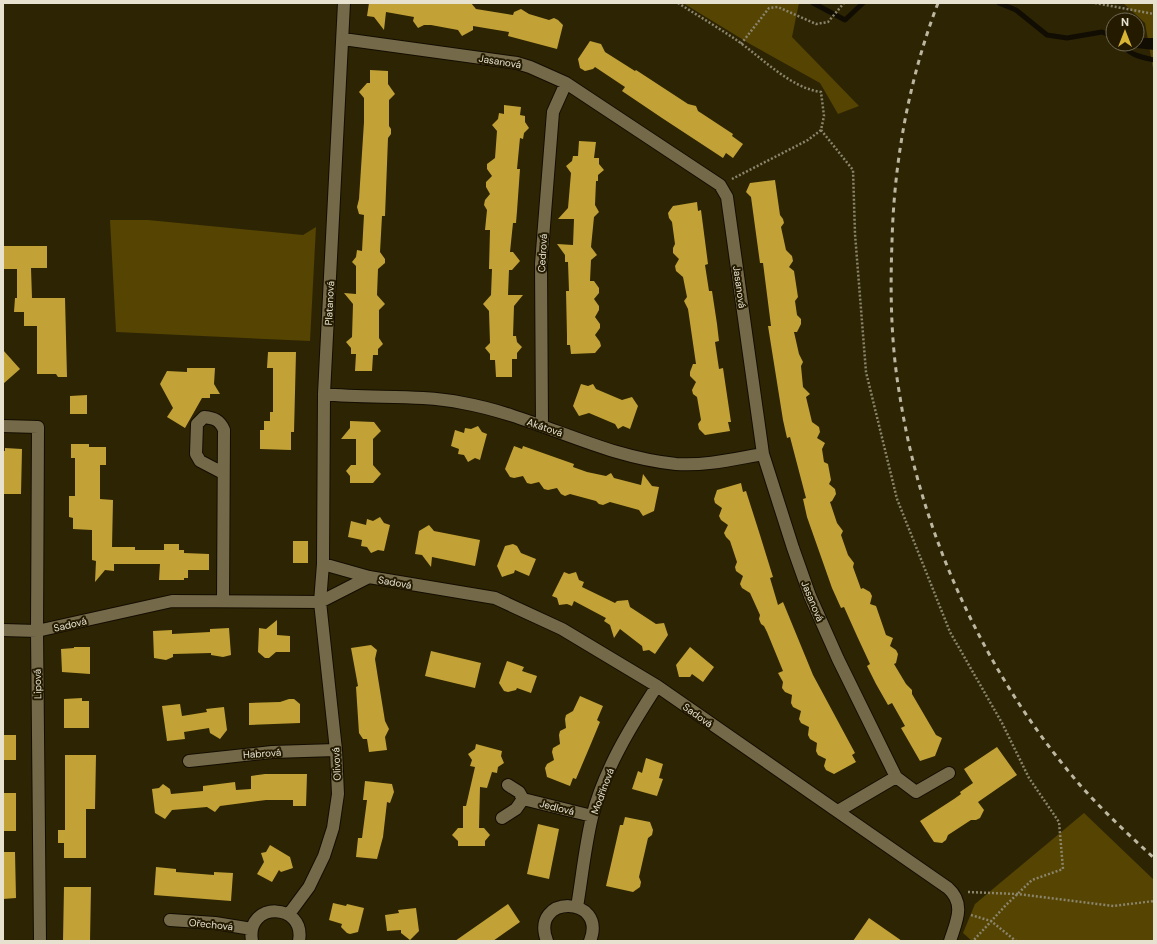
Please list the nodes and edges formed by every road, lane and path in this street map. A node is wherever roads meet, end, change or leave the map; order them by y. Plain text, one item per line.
1 (344, 3) edge
2 (678, 3) edge
3 (1095, 3) edge
4 (844, 4) edge
5 (1154, 14) edge
6 (343, 39) junction
7 (741, 44) junction
8 (566, 83) junction
9 (821, 130) junction
10 (720, 185) junction
11 (324, 394) junction
12 (3, 426) edge
13 (542, 426) junction
14 (763, 454) junction
15 (223, 473) dead end
16 (323, 564) junction
17 (369, 577) junction
18 (223, 600) junction
19 (320, 602) junction
20 (3, 630) edge
21 (37, 631) junction
22 (657, 686) junction
23 (336, 750) junction
24 (189, 761) dead end
25 (949, 773) dead end
26 (896, 777) junction
27 (508, 785) dead end
28 (523, 799) junction
29 (838, 811) junction
30 (592, 816) junction
31 (502, 818) dead end
32 (953, 892) junction
33 (1017, 894) junction
34 (1154, 901) edge
35 (577, 907) junction
36 (959, 912) junction
37 (289, 914) junction
38 (170, 920) dead end
39 (991, 921) junction
40 (252, 935) edge
41 (40, 941) edge
42 (299, 941) edge
43 (546, 941) edge
44 (590, 941) edge
45 (950, 941) edge
46 (973, 941) edge
47 (1016, 941) edge

1 - 6 street, Platanová
2 - 7 path
3 - 5 path
4 - 7 path
6 - 8 street, Jasanová
6 - 11 street, Platanová
7 - 9 path
8 - 10 street, Jasanová
8 - 13 street, Cedrová
9 - 10 path
9 - 33 path
10 - 14 street, Jasanová
11 - 13 street, Akátová
11 - 16 street, Platanová
12 - 21 street, Lipová
13 - 14 street, Akátová
14 - 26 street, Jasanová
15 - 18 street
16 - 17 street, Sadová
16 - 19 street, Platanová
17 - 19 street, Sadová
17 - 22 street, Sadová
18 - 19 street, Sadová
18 - 21 street, Sadová
19 - 23 street, Olivová
20 - 21 street, Sadová
21 - 41 street, Lipová
22 - 29 street, Sadová
22 - 30 street, Modřínová
23 - 24 street, Habrová
23 - 37 street, Olivová
25 - 26 street, Jasanová
26 - 29 street
27 - 28 street, Jedlová
28 - 30 street, Jedlová
28 - 31 street
29 - 32 street, Sadová
30 - 35 street, Modřínová
32 - 33 path
32 - 36 street
33 - 34 path
33 - 39 path
35 - 43 street
35 - 44 street
36 - 39 path
36 - 45 street
37 - 40 street
37 - 42 street
38 - 40 street, Ořechová
39 - 46 path
39 - 47 path

